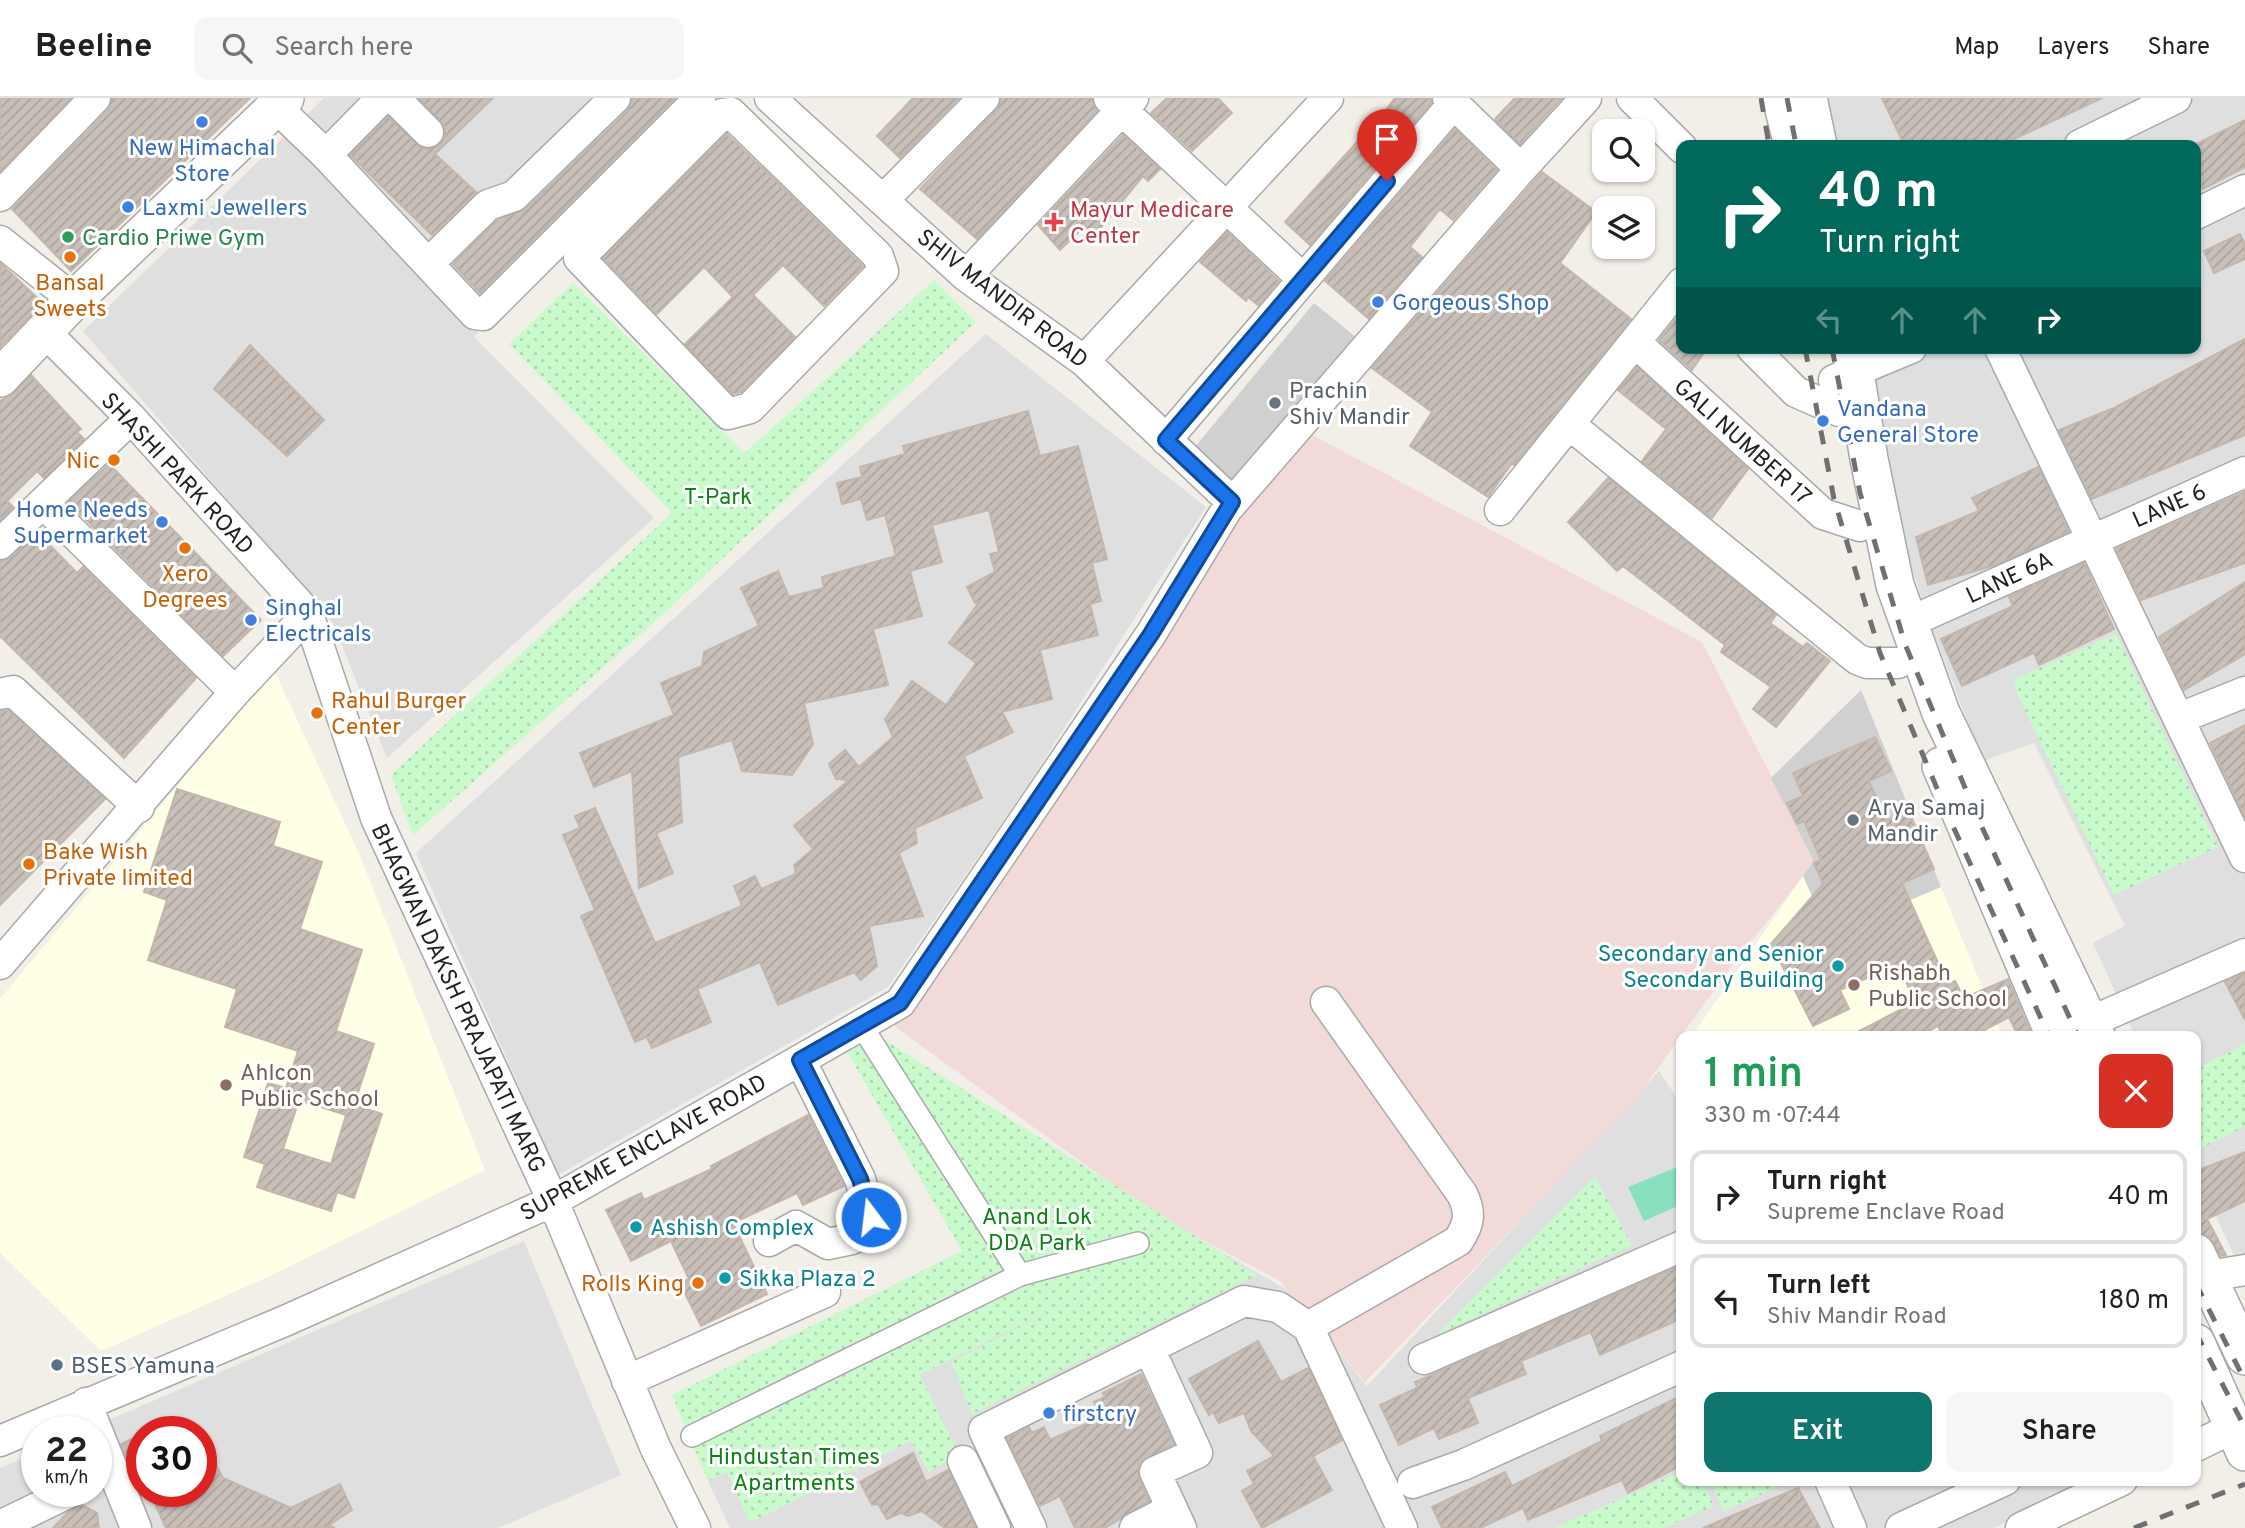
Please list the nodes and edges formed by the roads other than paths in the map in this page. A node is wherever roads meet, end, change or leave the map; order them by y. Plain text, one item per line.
1 (95, 98) edge
2 (382, 98) edge
3 (394, 98) edge
4 (615, 98) edge
5 (700, 98) edge
6 (770, 98) edge
7 (984, 98) edge
8 (1328, 98) edge
9 (1586, 98) edge
10 (1632, 98) edge
11 (1781, 98) edge
12 (1808, 98) edge
13 (2176, 98) edge
14 (1451, 101) edge
15 (281, 102) edge
16 (1122, 102) edge
17 (428, 132) dead end
18 (1791, 140) edge
19 (1817, 140) edge
20 (2090, 140) edge
21 (1676, 142) edge
22 (326, 155) junction
23 (838, 158) junction
24 (1521, 169) junction
25 (810, 190) junction
26 (2245, 190) edge
27 (0, 196) edge
28 (883, 200) junction
29 (1227, 207) junction
30 (2201, 212) edge
31 (0, 241) edge
32 (428, 264) junction
33 (966, 276) junction
34 (1304, 279) junction
35 (1676, 291) edge
36 (74, 300) junction
37 (46, 333) junction
38 (1635, 342) junction
39 (1758, 354) edge
40 (1894, 354) edge
41 (2003, 354) edge
42 (1084, 361) junction
43 (1841, 372) edge
44 (0, 378) edge
45 (131, 418) junction
46 (1569, 424) junction
47 (1166, 440) junction
48 (2245, 472) edge
49 (1232, 502) junction
50 (43, 503) junction
51 (1500, 510) dead end
52 (1860, 526) junction
53 (2094, 538) junction
54 (0, 544) edge
55 (308, 614) junction
56 (1923, 616) dead end
57 (1898, 663) junction
58 (235, 692) junction
59 (2245, 692) edge
60 (0, 694) edge
61 (2180, 718) junction
62 (1972, 806) junction
63 (139, 807) junction
64 (2245, 857) edge
65 (2245, 954) edge
66 (1, 961) edge
67 (1326, 1002) dead end
68 (861, 1025) junction
69 (2093, 1029) edge
70 (2051, 1031) edge
71 (800, 1060) junction
72 (554, 1201) junction
73 (769, 1241) dead end
74 (1139, 1243) dead end
75 (1676, 1249) edge
76 (2202, 1264) edge
77 (2245, 1270) edge
78 (1020, 1275) junction
79 (825, 1292) dead end
80 (1308, 1327) junction
81 (1149, 1348) junction
82 (2201, 1353) edge
83 (2245, 1356) edge
84 (1424, 1359) dead end
85 (1676, 1369) edge
86 (627, 1381) junction
87 (86, 1403) junction
88 (90, 1416) edge
89 (2242, 1434) edge
90 (692, 1436) dead end
91 (0, 1441) edge
92 (2201, 1445) edge
93 (962, 1461) dead end
94 (1413, 1483) dead end
95 (112, 1486) edge
96 (1833, 1486) edge
97 (1992, 1486) edge
98 (2109, 1486) edge
99 (39, 1507) edge
100 (1177, 1519) edge
101 (0, 1526) edge
102 (136, 1528) edge
103 (695, 1528) edge
104 (995, 1528) edge
105 (1031, 1528) edge
106 (1135, 1528) edge
107 (1402, 1528) edge
108 (1851, 1528) edge
109 (1901, 1528) edge
110 (2021, 1528) edge

1 - 27 street
2 - 22 street
3 - 17 street
4 - 32 street
5 - 32 street
6 - 23 street, SHIV MANDIR ROAD
7 - 28 street
8 - 29 street
9 - 24 street, SUPREME ENCLAVE ROAD
10 - 21 street
11 - 18 street
12 - 19 street
13 - 20 street
14 - 24 street
14 - 34 street
15 - 22 street
15 - 36 street
16 - 29 street
16 - 33 street
22 - 32 street
23 - 25 street
23 - 28 street, SHIV MANDIR ROAD
24 - 49 street, SUPREME ENCLAVE ROAD
25 - 25 street
26 - 30 street
28 - 33 street, SHIV MANDIR ROAD
29 - 34 street
29 - 42 street
31 - 36 street
33 - 42 street, SHIV MANDIR ROAD
34 - 47 street
35 - 38 street
36 - 37 street
37 - 44 street
37 - 45 street, SHASHI PARK ROAD
38 - 46 street
38 - 52 street, GALI NUMBER 17
39 - 43 street
40 - 43 street
41 - 53 street
42 - 47 street, SHIV MANDIR ROAD
43 - 52 street
43 - 62 street
45 - 50 street
45 - 55 street, SHASHI PARK ROAD
46 - 51 street
46 - 57 street
47 - 49 street, SHIV MANDIR ROAD
48 - 53 street, LANE 6
49 - 68 street, SUPREME ENCLAVE ROAD
50 - 54 street
50 - 58 street
52 - 57 street
53 - 56 street, LANE 6A
53 - 61 street
55 - 58 street
55 - 72 street, BHAGWAN DAKSH PRAJAPATI MARG
57 - 62 street
58 - 63 street
59 - 61 street
60 - 63 street
61 - 64 street
62 - 69 street
62 - 70 street
63 - 66 street
65 - 69 street
67 - 80 street
68 - 71 street, SUPREME ENCLAVE ROAD
68 - 78 street
71 - 72 street, SUPREME ENCLAVE ROAD
71 - 73 street
72 - 86 street, BHAGWAN DAKSH PRAJAPATI MARG
72 - 87 street, SUPREME ENCLAVE ROAD
74 - 78 street
75 - 84 street
76 - 77 street
76 - 83 street
78 - 90 street
79 - 86 street
80 - 81 street
80 - 107 street
81 - 100 street
81 - 105 street
82 - 89 street
85 - 94 street
86 - 103 street, BHAGWAN DAKSH PRAJAPATI MARG
87 - 88 street
87 - 91 street, SUPREME ENCLAVE ROAD
89 - 92 street
93 - 104 street
95 - 102 street
96 - 108 street
97 - 109 street
98 - 110 street
99 - 101 street
100 - 106 street

